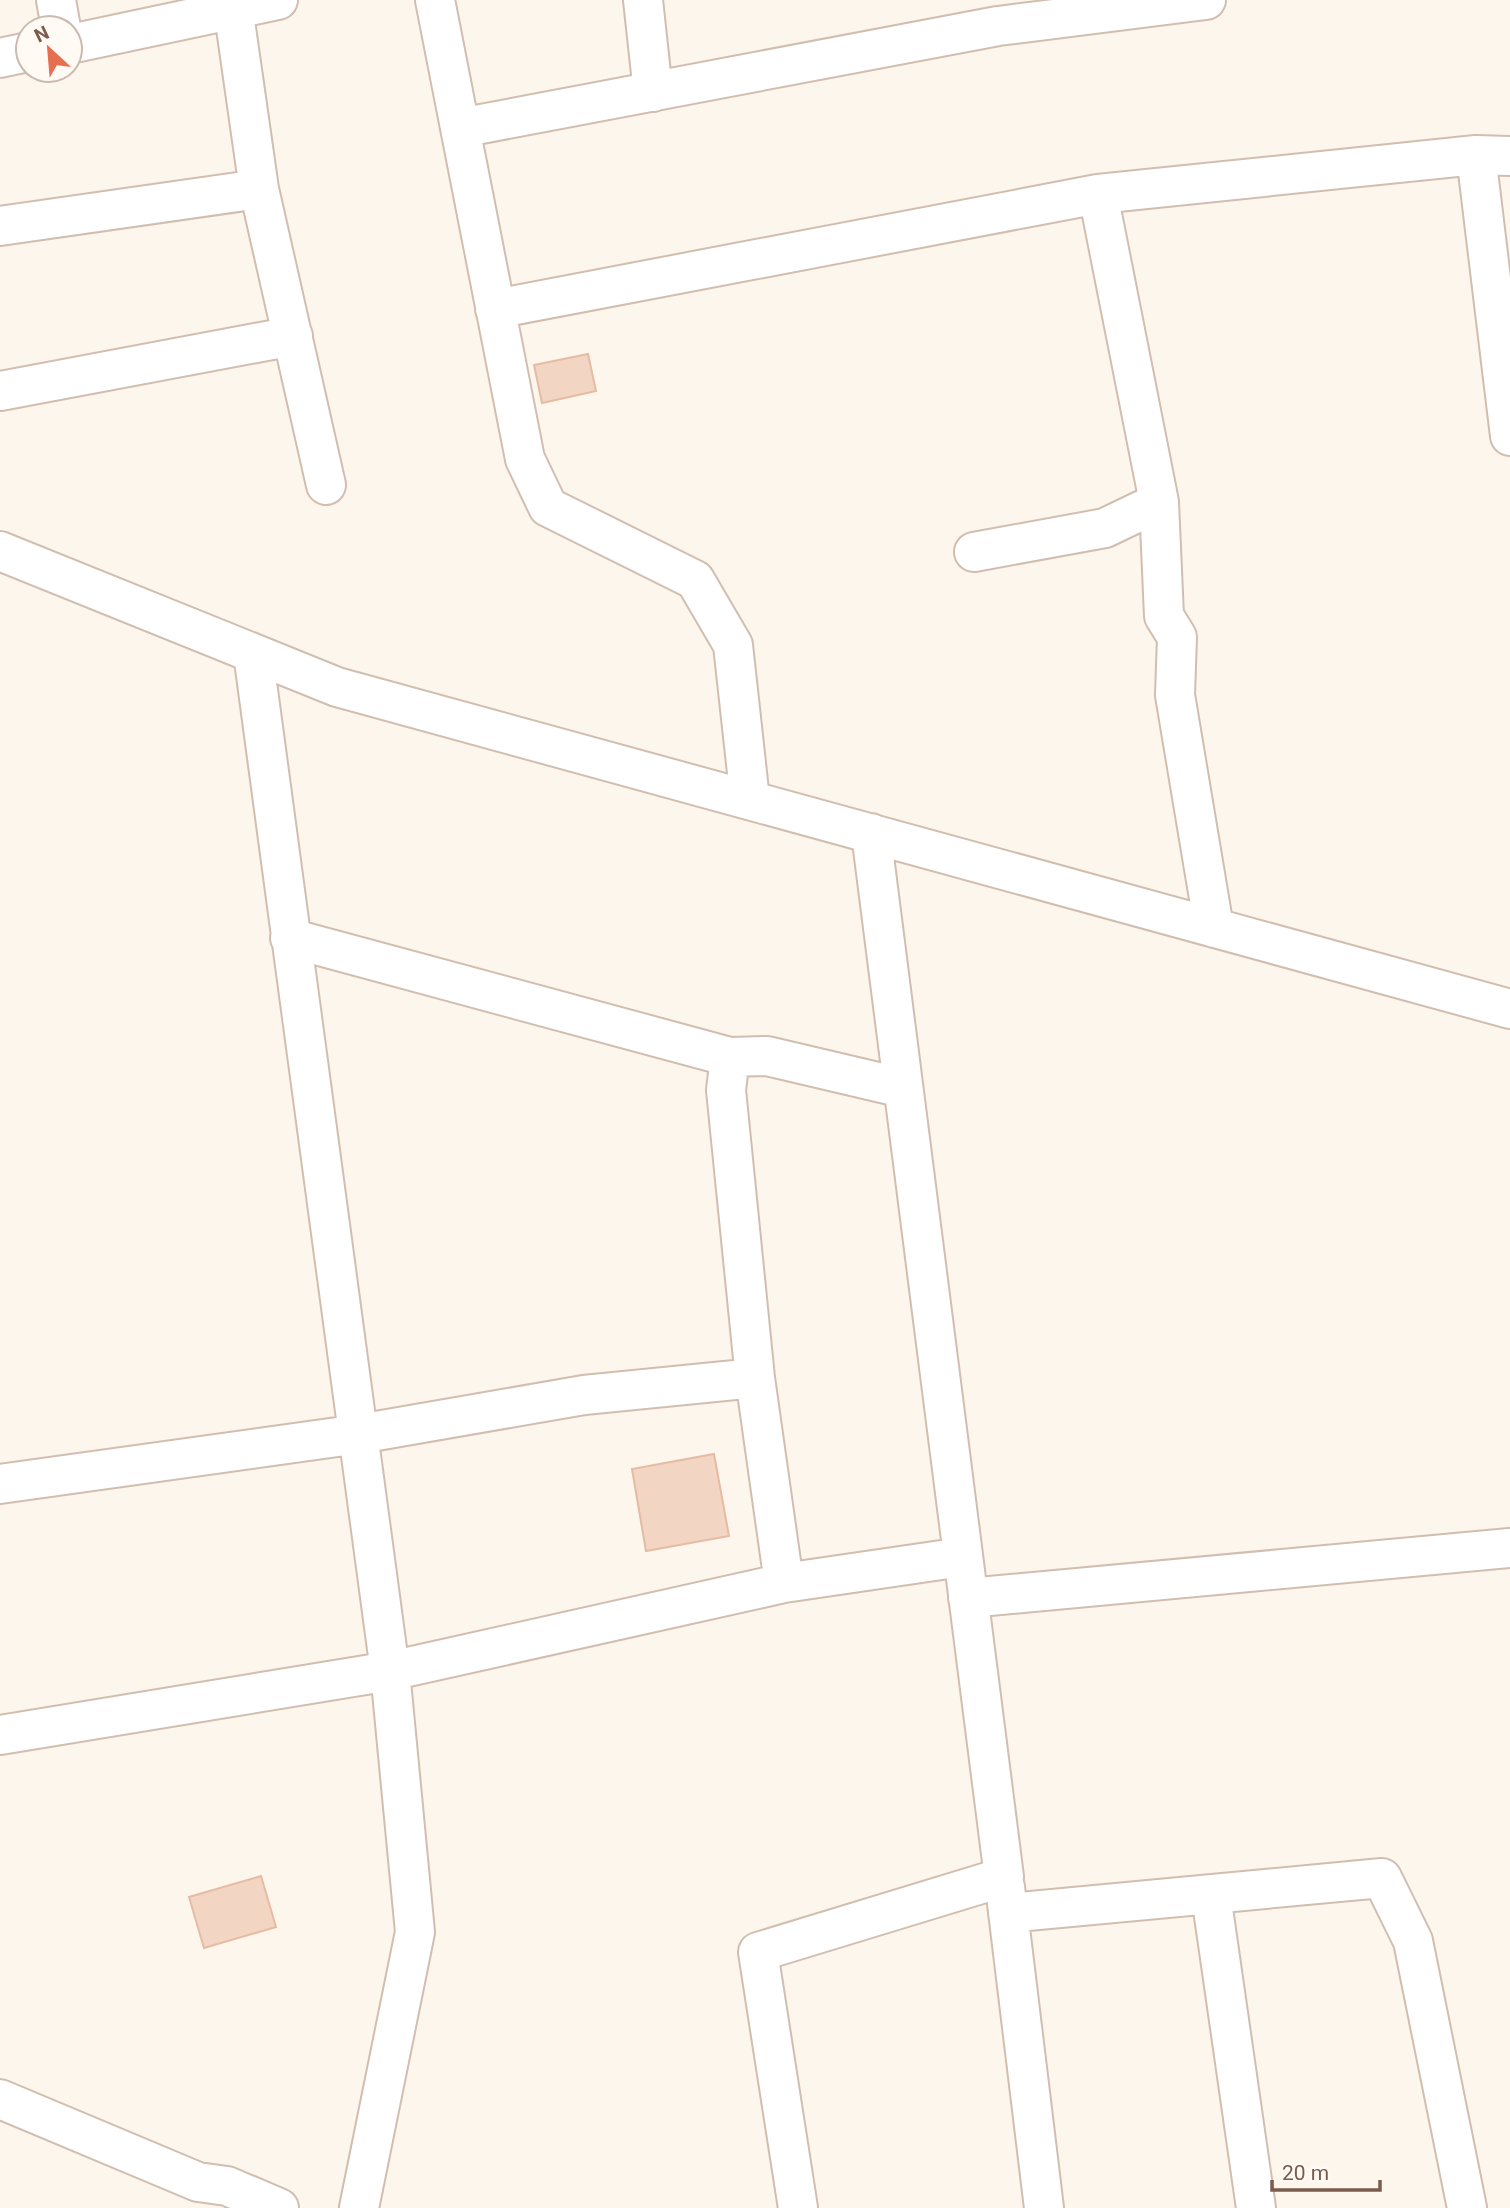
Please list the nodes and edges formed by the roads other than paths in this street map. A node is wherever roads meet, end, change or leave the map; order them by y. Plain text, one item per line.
1 (278, 0) edge
2 (435, 0) edge
3 (643, 0) edge
4 (1206, 0) edge
5 (233, 5) edge
6 (84, 41) edge
7 (653, 92) junction
8 (460, 128) junction
9 (1493, 156) edge
10 (259, 189) junction
11 (1098, 194) junction
12 (0, 226) edge
13 (495, 309) junction
14 (293, 336) junction
15 (0, 391) edge
16 (1510, 436) edge
17 (326, 485) dead end
18 (1159, 502) junction
19 (0, 551) edge
20 (974, 552) dead end
21 (253, 653) junction
22 (750, 800) junction
23 (871, 833) junction
24 (1214, 928) junction
25 (290, 938) junction
26 (1510, 1009) edge
27 (730, 1057) junction
28 (903, 1088) junction
29 (755, 1378) junction
30 (359, 1434) junction
31 (0, 1484) edge
32 (1510, 1548) edge
33 (962, 1557) junction
34 (784, 1583) junction
35 (968, 1598) junction
36 (390, 1671) junction
37 (0, 1735) edge
38 (1006, 1895) junction
39 (1211, 1895) junction
40 (0, 2099) edge
41 (279, 2208) edge
42 (359, 2208) edge
43 (798, 2208) edge
44 (1044, 2208) edge
45 (1256, 2208) edge
46 (1466, 2208) edge

1 - 5 street
2 - 8 street
3 - 7 street
4 - 7 street
5 - 6 street
5 - 10 street
7 - 8 street
8 - 13 street
9 - 11 street
9 - 16 street
10 - 12 street
10 - 14 street
11 - 13 street
11 - 18 street
13 - 22 street
14 - 15 street
14 - 17 street
18 - 20 street
18 - 24 street
19 - 21 street
21 - 22 street
21 - 25 street
22 - 23 street
23 - 24 street
23 - 28 street
24 - 26 street
25 - 27 street
25 - 30 street
27 - 28 street
27 - 29 street
28 - 33 street
29 - 30 street
29 - 34 street
30 - 31 street
30 - 36 street
32 - 35 street
33 - 34 street
33 - 35 street
34 - 36 street
35 - 38 street
36 - 37 street
36 - 42 street
38 - 39 street
38 - 43 street
38 - 44 street
39 - 45 street
39 - 46 street
40 - 41 street

